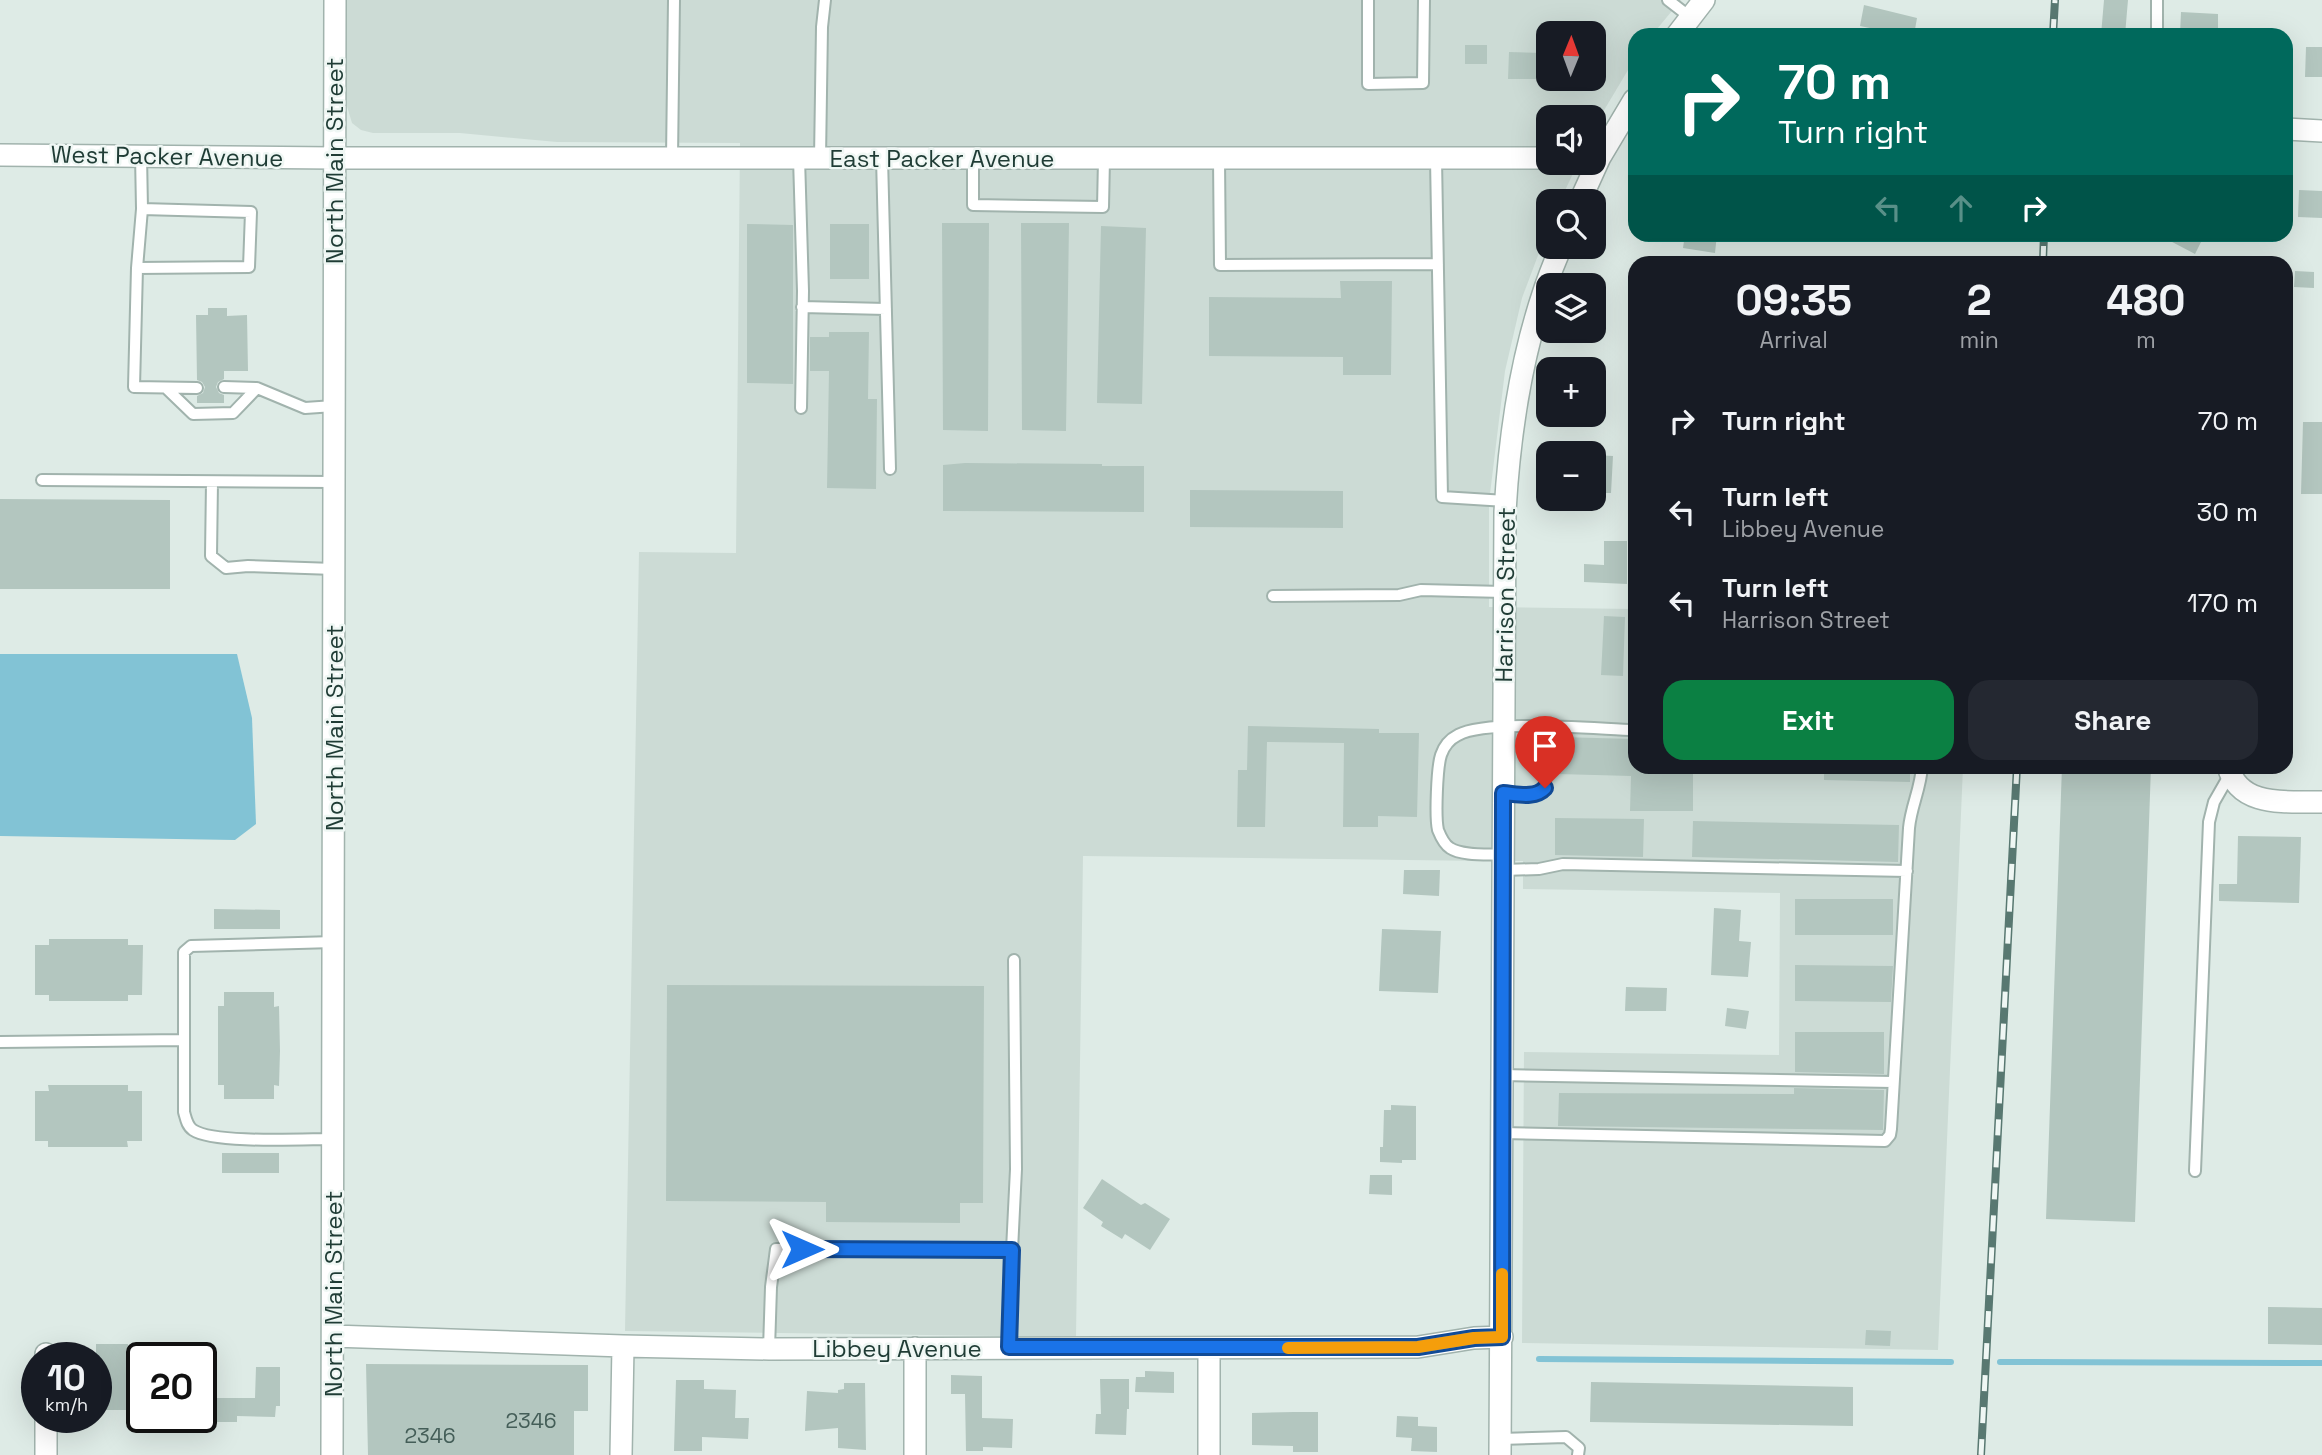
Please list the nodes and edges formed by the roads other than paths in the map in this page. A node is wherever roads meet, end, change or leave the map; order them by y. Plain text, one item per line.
1 (335, 0) edge
2 (674, 0) edge
3 (825, 0) edge
4 (1368, 0) edge
5 (1424, 0) edge
6 (1668, 0) edge
7 (1704, 0) edge
8 (2157, 0) edge
9 (1689, 17) junction
10 (1682, 28) edge
11 (2158, 28) edge
12 (1628, 109) edge
13 (2293, 130) edge
14 (2322, 131) edge
15 (1606, 144) edge
16 (0, 155) edge
17 (141, 155) junction
18 (334, 158) junction
19 (672, 158) junction
20 (809, 158) junction
21 (882, 158) junction
22 (1536, 158) edge
23 (973, 159) junction
24 (1104, 159) junction
25 (1219, 159) junction
26 (1437, 159) junction
27 (142, 209) junction
28 (1556, 259) edge
29 (1438, 264) junction
30 (136, 268) junction
31 (802, 307) junction
32 (886, 309) junction
33 (224, 387) dead end
34 (257, 387) junction
35 (166, 388) junction
36 (197, 388) dead end
37 (334, 407) junction
38 (801, 408) dead end
39 (890, 469) dead end
40 (42, 480) dead end
41 (212, 482) junction
42 (334, 482) junction
43 (1506, 500) junction
44 (334, 569) junction
45 (1504, 592) junction
46 (1273, 596) dead end
47 (1503, 727) junction
48 (1547, 728) junction
49 (1628, 730) edge
50 (1922, 774) edge
51 (2227, 774) edge
52 (2231, 774) edge
53 (1503, 793) junction
54 (2322, 802) edge
55 (1503, 863) junction
56 (1907, 871) junction
57 (334, 942) junction
58 (1014, 960) dead end
59 (184, 1040) junction
60 (0, 1042) edge
61 (1502, 1075) junction
62 (1893, 1082) junction
63 (1502, 1133) junction
64 (333, 1139) junction
65 (2195, 1171) dead end
66 (1012, 1250) junction
67 (333, 1336) junction
68 (1502, 1337) junction
69 (623, 1346) junction
70 (1009, 1347) junction
71 (915, 1348) junction
72 (769, 1349) junction
73 (1209, 1349) junction
74 (46, 1433) edge
75 (1500, 1447) edge
76 (46, 1455) edge
77 (332, 1455) edge
78 (621, 1455) edge
79 (915, 1455) edge
80 (1209, 1455) edge
81 (1578, 1455) edge

1 - 18 street, North Main Street
2 - 19 lane
3 - 20 lane
4 - 5 lane
6 - 9 lane
7 - 9 street
8 - 11 lane
9 - 10 street
12 - 15 street
13 - 14 street
16 - 17 street, West Packer Avenue
17 - 18 street, West Packer Avenue
17 - 27 lane
18 - 19 street, East Packer Avenue
18 - 37 street, North Main Street
19 - 20 street, East Packer Avenue
20 - 21 street, East Packer Avenue
20 - 31 lane
21 - 23 street, East Packer Avenue
21 - 32 lane
22 - 26 street, East Packer Avenue
23 - 24 street, East Packer Avenue
23 - 24 lane
24 - 25 street, East Packer Avenue
25 - 26 street, East Packer Avenue
25 - 29 lane
26 - 29 lane
27 - 30 lane
27 - 30 lane
28 - 43 street, Harrison Street
29 - 43 lane
30 - 35 lane
31 - 32 lane
31 - 38 lane
32 - 39 lane
33 - 34 lane
34 - 35 lane
34 - 37 lane
35 - 36 lane
37 - 42 street, North Main Street
40 - 41 lane
41 - 42 lane
41 - 44 lane
42 - 44 street, North Main Street
43 - 45 street, Harrison Street
44 - 57 street, North Main Street
45 - 46 lane
45 - 47 street, Harrison Street
47 - 48 lane
47 - 53 street, Harrison Street
47 - 55 lane
48 - 49 lane
48 - 53 lane
50 - 56 lane
51 - 65 lane
52 - 54 street
53 - 55 street, Harrison Street
55 - 56 lane
55 - 61 street, Harrison Street
56 - 62 lane
57 - 59 lane
57 - 64 street, North Main Street
58 - 66 lane
59 - 60 lane
59 - 64 lane
61 - 62 lane
61 - 63 street, Harrison Street
62 - 63 lane
63 - 68 street, Harrison Street
64 - 67 street, North Main Street
66 - 70 lane
66 - 72 lane
67 - 69 street, Libbey Avenue
67 - 77 street, North Main Street
68 - 73 street, Libbey Avenue
68 - 75 street, Harrison Street
69 - 72 street, Libbey Avenue
69 - 78 street
70 - 71 street, Libbey Avenue
70 - 73 street, Libbey Avenue
71 - 72 street, Libbey Avenue
71 - 79 street
73 - 80 street
74 - 76 street
75 - 81 lane

